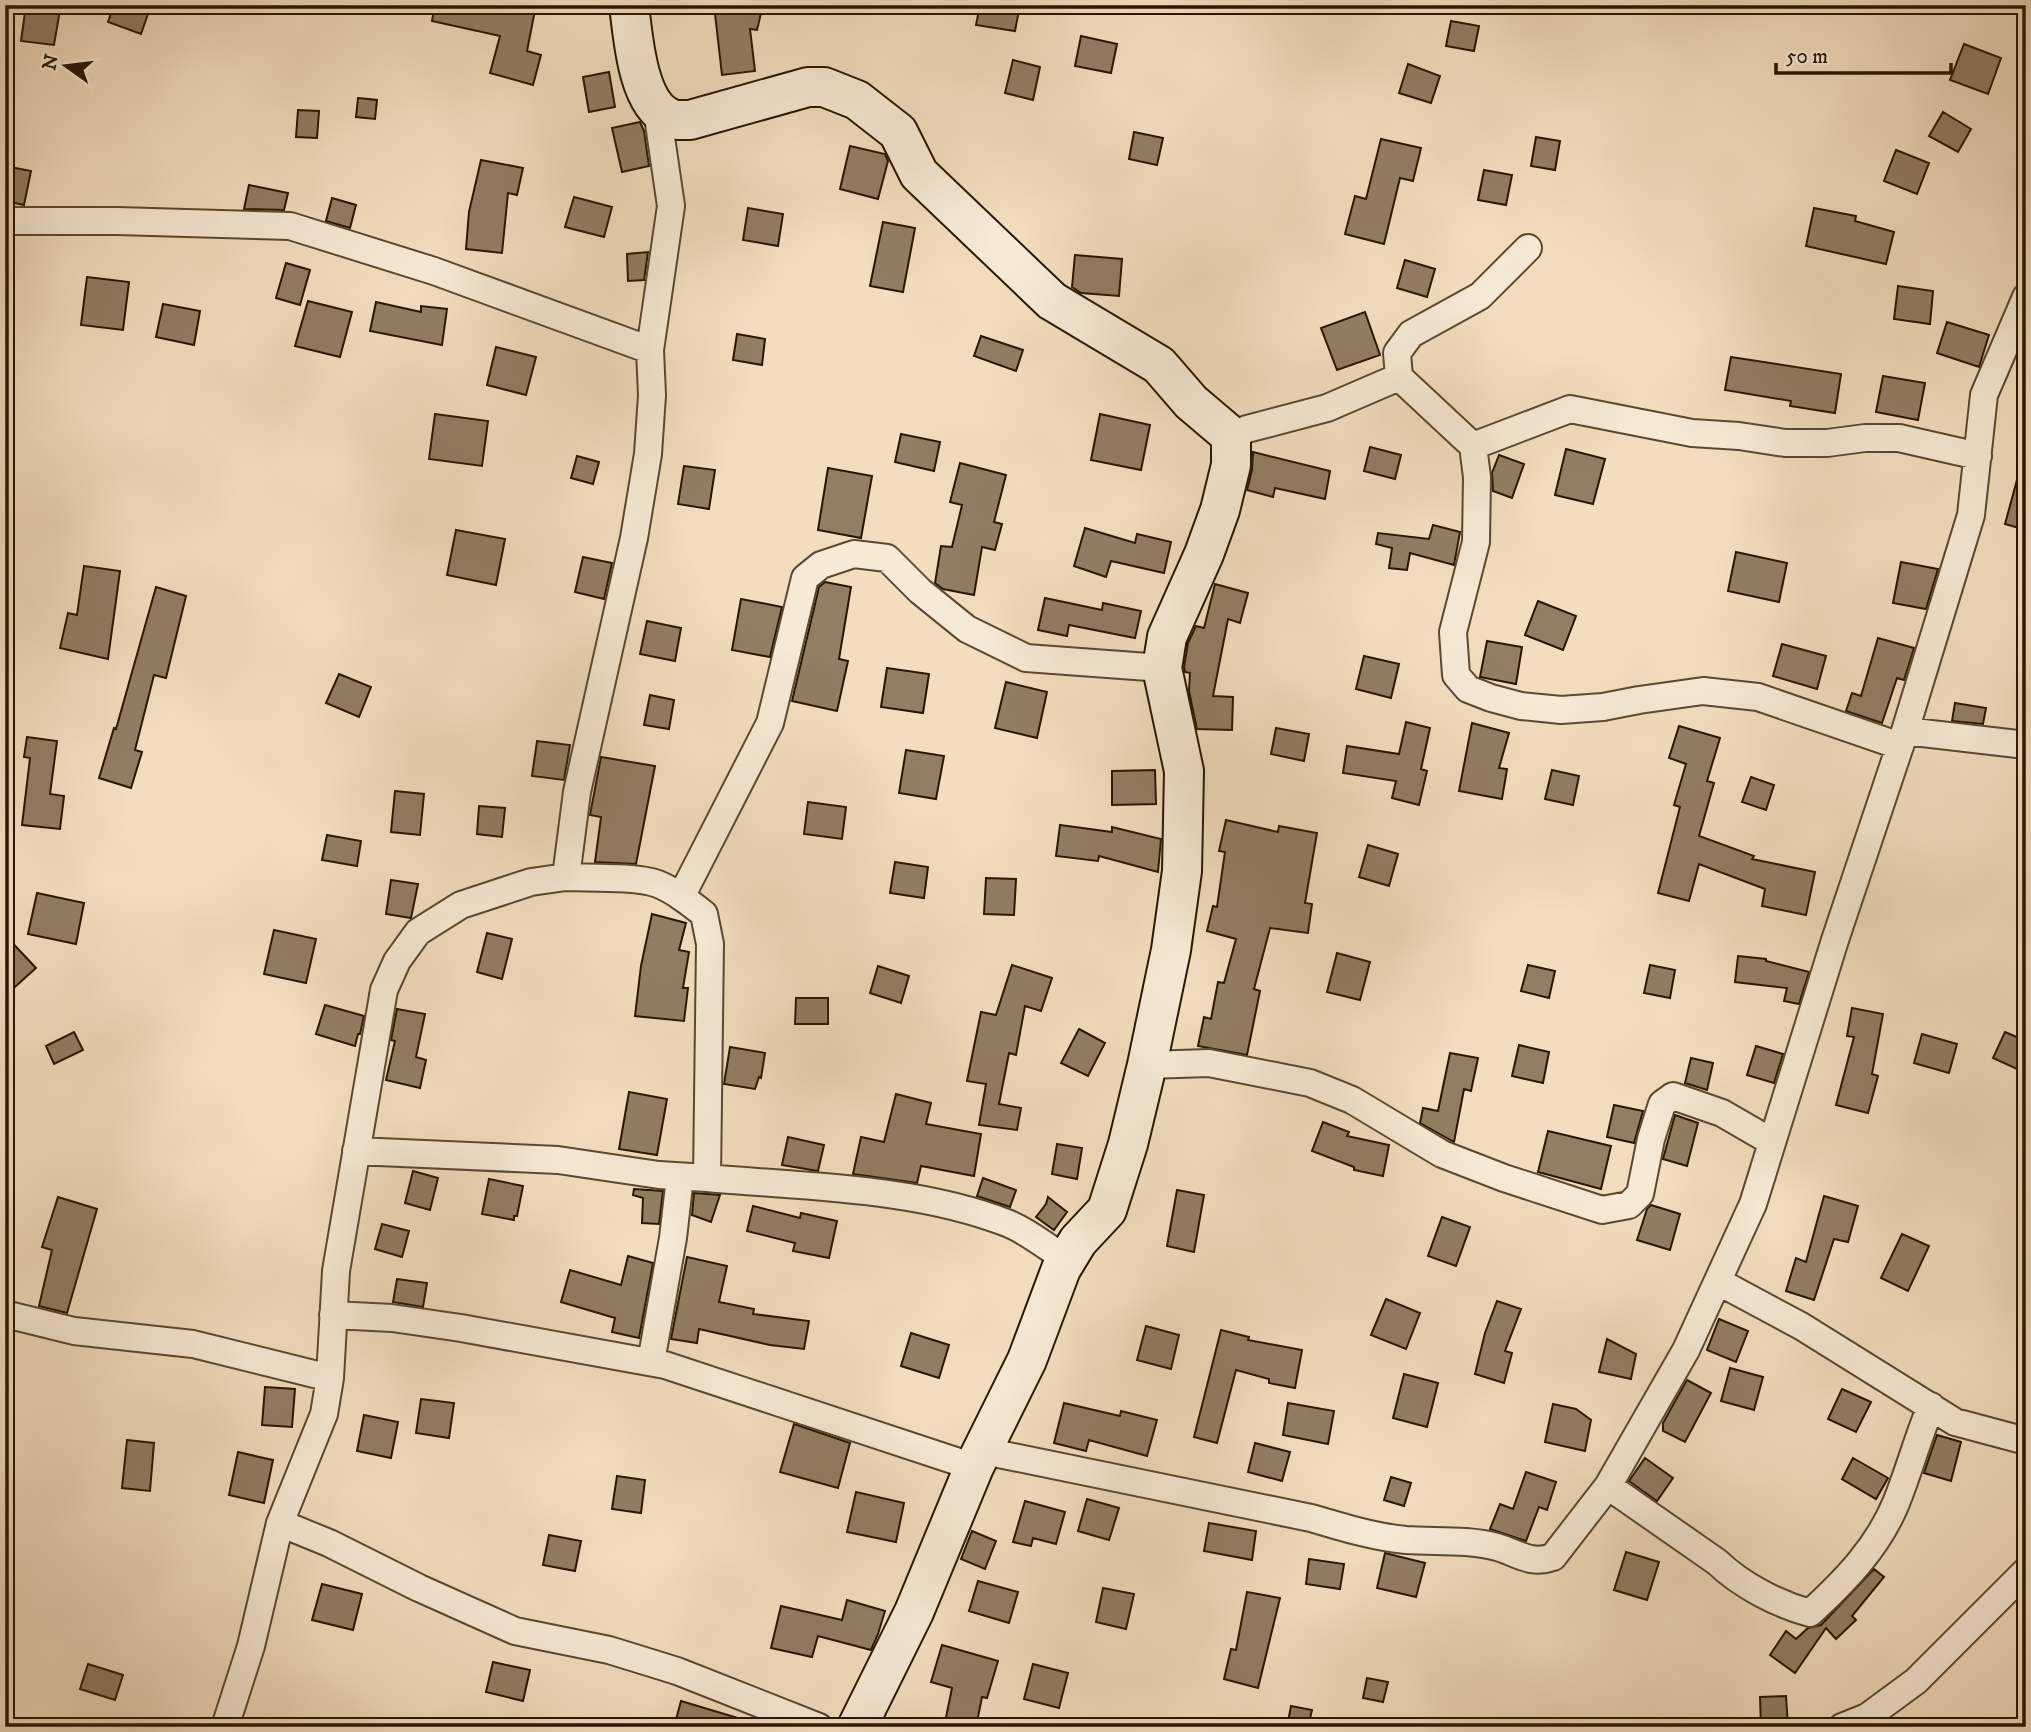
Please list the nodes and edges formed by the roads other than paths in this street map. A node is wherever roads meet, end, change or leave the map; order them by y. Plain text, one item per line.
1 (629, 5) edge
2 (657, 110) junction
3 (5, 221) edge
4 (1528, 248) dead end
5 (2026, 297) edge
6 (650, 349) junction
7 (1399, 377) junction
8 (1231, 436) junction
9 (1473, 446) junction
10 (1978, 456) junction
11 (1162, 668) junction
12 (1902, 739) junction
13 (2026, 744) edge
14 (566, 877) junction
15 (681, 897) junction
16 (1147, 1065) junction
17 (1772, 1142) junction
18 (356, 1151) junction
19 (680, 1177) junction
20 (707, 1178) junction
21 (1067, 1260) junction
22 (1718, 1282) junction
23 (5, 1314) edge
24 (334, 1315) junction
25 (651, 1362) junction
26 (330, 1378) junction
27 (1931, 1406) junction
28 (2026, 1441) edge
29 (979, 1459) junction
30 (1608, 1486) junction
31 (280, 1523) junction
32 (2026, 1571) edge
33 (225, 1727) edge
34 (819, 1727) edge
35 (857, 1727) edge
36 (1842, 1727) edge

1 - 2 main road
2 - 6 street
2 - 8 main road
3 - 6 street
4 - 7 street
5 - 10 street
6 - 14 street
7 - 8 street
7 - 9 street
8 - 11 main road
9 - 10 street
9 - 12 street
10 - 12 street
11 - 15 street
11 - 16 main road
12 - 13 street
12 - 17 street
14 - 15 street
14 - 18 street
15 - 20 street
16 - 17 street
16 - 21 main road
17 - 22 street
18 - 19 street
18 - 24 street
19 - 20 street
19 - 25 street
20 - 21 street
21 - 29 main road
22 - 27 street
22 - 30 street
23 - 26 street
24 - 25 street
24 - 26 street
25 - 29 street
26 - 31 street
27 - 28 street
27 - 30 street
29 - 30 street
29 - 35 main road
31 - 33 street
31 - 34 street
32 - 36 street

